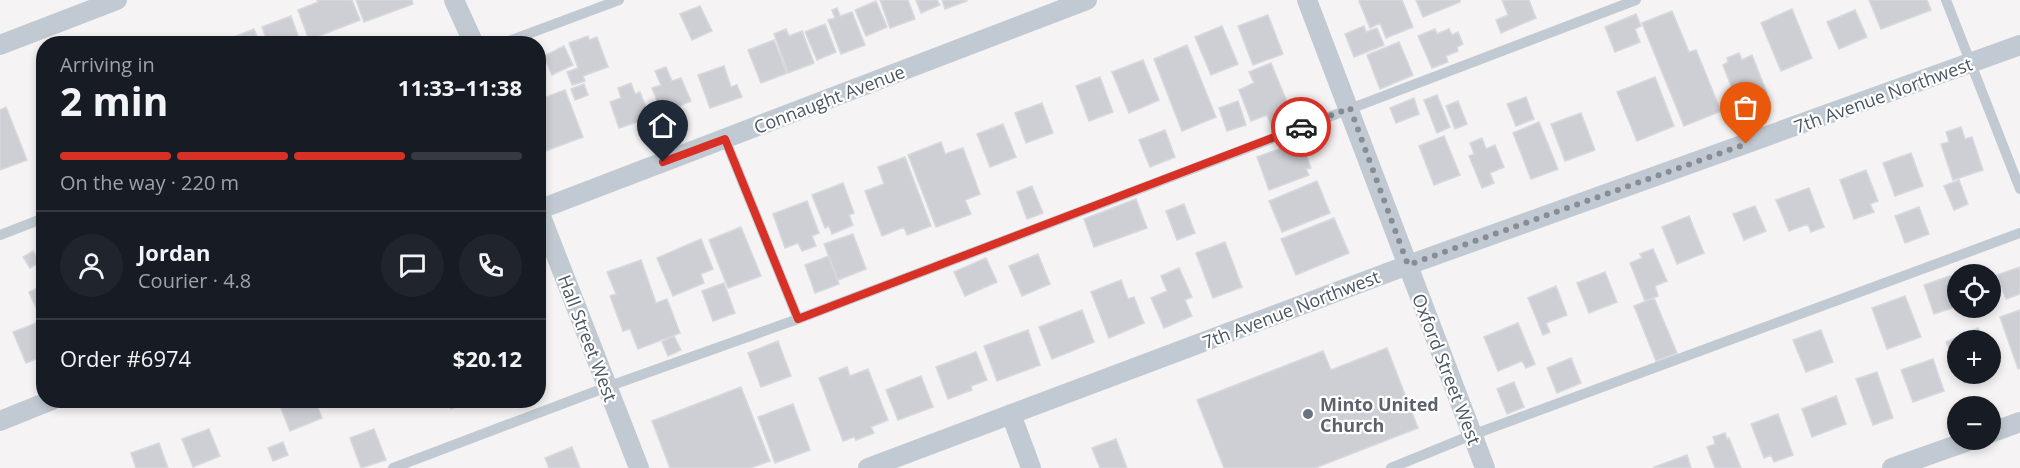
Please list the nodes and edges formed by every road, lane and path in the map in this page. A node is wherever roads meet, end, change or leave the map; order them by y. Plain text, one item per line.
1 (117, 0) edge
2 (454, 0) edge
3 (619, 0) edge
4 (1087, 0) edge
5 (1308, 0) edge
6 (1636, 0) edge
7 (1946, 0) edge
8 (470, 36) edge
9 (522, 36) edge
10 (0, 45) edge
11 (2020, 45) edge
12 (1971, 63) junction
13 (1350, 108) junction
14 (725, 139) junction
15 (2020, 189) edge
16 (546, 206) edge
17 (36, 221) edge
18 (546, 227) edge
19 (2020, 233) edge
20 (0, 235) edge
21 (1408, 265) junction
22 (798, 319) junction
23 (607, 387) junction
24 (36, 406) edge
25 (1011, 414) junction
26 (0, 421) edge
27 (2020, 422) edge
28 (2001, 429) edge
29 (1472, 435) junction
30 (1947, 449) edge
31 (393, 468) edge
32 (639, 468) edge
33 (868, 468) edge
34 (1031, 468) edge
35 (1391, 468) edge
36 (1485, 468) edge
37 (1892, 468) edge

1 - 10 street
2 - 8 street
3 - 9 lane
4 - 14 street, Connaught Avenue
5 - 13 street, Oxford Street West
6 - 13 lane
7 - 12 lane
11 - 12 street, 7th Avenue Northwest
12 - 15 lane
12 - 21 street, 7th Avenue Northwest
13 - 21 street, Oxford Street West
13 - 22 lane
14 - 16 street, Connaught Avenue
14 - 22 lane
17 - 20 lane
18 - 23 street, Hall Street West
19 - 29 lane
21 - 25 street, 7th Avenue Northwest
21 - 29 street, Oxford Street West
22 - 23 lane
23 - 31 lane
23 - 32 street, Hall Street West
24 - 26 street
25 - 33 street, 7th Avenue Northwest
25 - 34 street
27 - 28 street
29 - 35 lane
29 - 36 street, Oxford Street West
30 - 37 street

